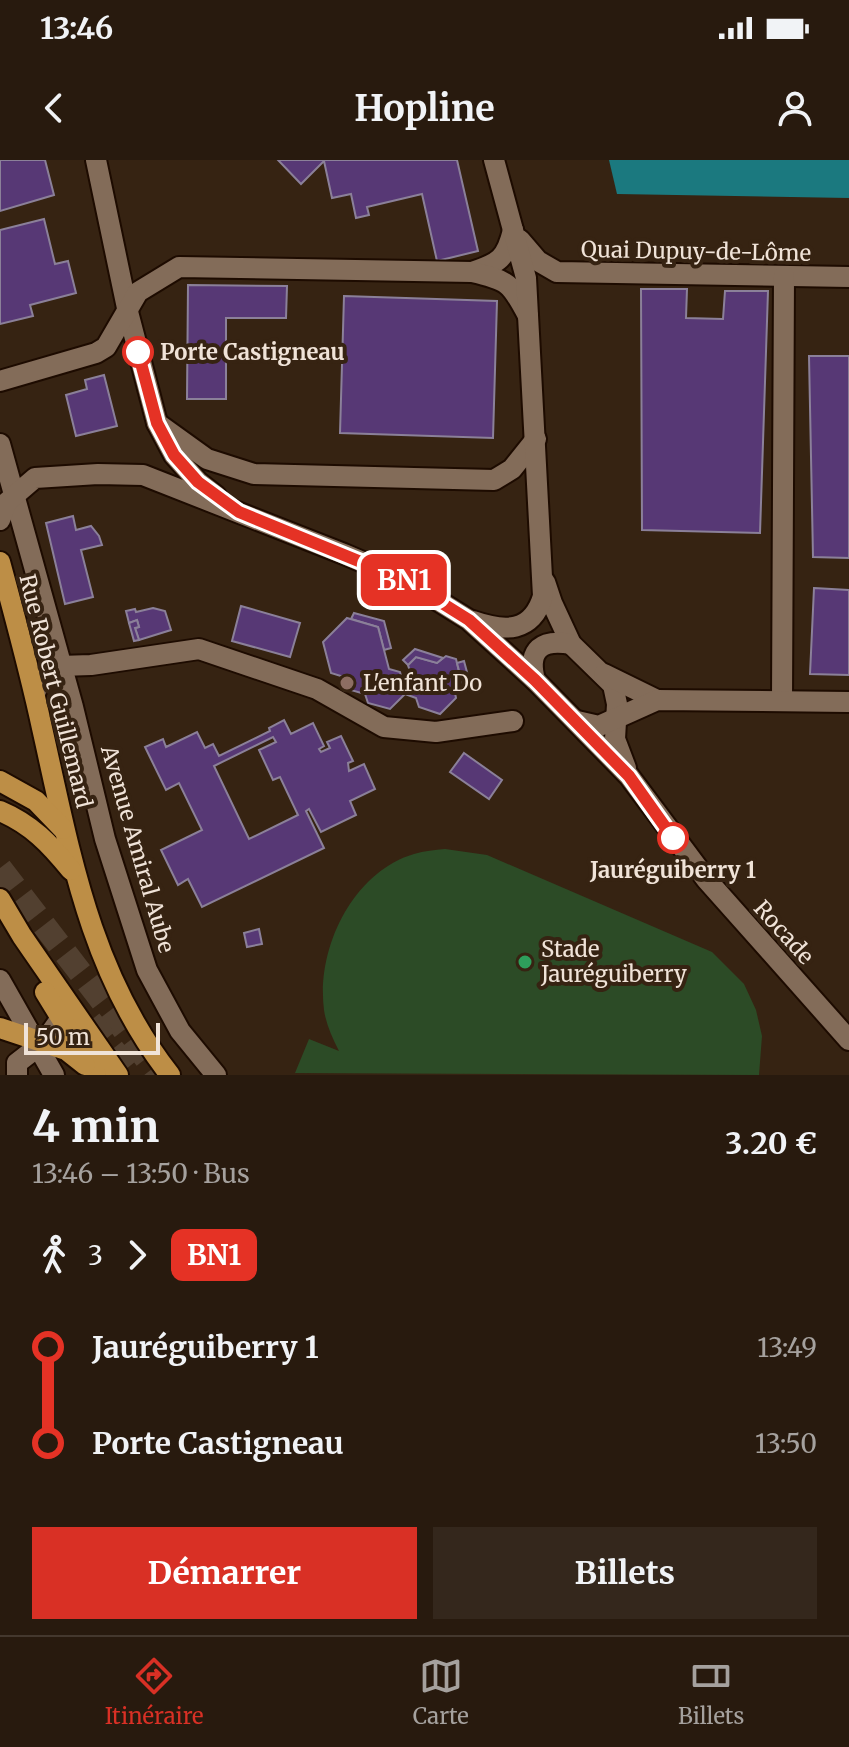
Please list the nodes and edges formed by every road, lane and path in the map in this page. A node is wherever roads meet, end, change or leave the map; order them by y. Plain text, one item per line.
1 (96, 160) edge
2 (494, 160) edge
3 (513, 230) junction
4 (472, 272) junction
5 (525, 272) junction
6 (557, 272) junction
7 (784, 276) junction
8 (849, 277) edge
9 (127, 308) junction
10 (528, 316) junction
11 (6, 380) edge
12 (157, 423) junction
13 (536, 439) junction
14 (0, 444) edge
15 (14, 495) junction
16 (239, 512) junction
17 (0, 520) edge
18 (0, 562) edge
19 (544, 578) junction
20 (469, 620) junction
21 (571, 644) junction
22 (60, 666) junction
23 (604, 674) junction
24 (535, 680) junction
25 (35, 693) junction
26 (657, 700) junction
27 (782, 700) junction
28 (849, 702) edge
29 (849, 715) edge
30 (615, 719) junction
31 (513, 721) dead end
32 (577, 721) junction
33 (629, 776) junction
34 (0, 781) edge
35 (0, 811) edge
36 (65, 832) junction
37 (75, 877) junction
38 (0, 899) edge
39 (22, 936) junction
40 (0, 980) edge
41 (61, 1018) junction
42 (4, 1030) edge
43 (849, 1040) edge
44 (39, 1043) junction
45 (17, 1069) edge
46 (96, 1074) edge
47 (54, 1075) edge
48 (118, 1075) edge
49 (170, 1075) edge
50 (216, 1075) edge

1 - 9 street
2 - 3 street
3 - 4 street
3 - 5 street
3 - 6 street, Quai Dupuy-de-Lôme
4 - 5 street
4 - 9 street
4 - 10 street
5 - 6 street
5 - 10 street
6 - 7 street, Quai Dupuy-de-Lôme
7 - 8 street, Quai Dupuy-de-Lôme
7 - 27 street
9 - 11 street
9 - 12 street
10 - 13 street
12 - 13 street
12 - 16 street
13 - 19 street
14 - 15 street, Avenue Amiral Aube
15 - 16 street
15 - 17 street
15 - 22 street, Avenue Amiral Aube
16 - 20 street
18 - 25 main road, Rue Robert Guillemard
19 - 20 street
19 - 21 street
20 - 24 street
21 - 23 street
21 - 24 street
22 - 25 street
22 - 31 street
22 - 50 street, Avenue Amiral Aube
23 - 26 street
23 - 30 street
24 - 32 street
25 - 36 main road, Rue Robert Guillemard
26 - 27 street
26 - 30 street
27 - 28 street
27 - 29 street
30 - 32 street
30 - 33 street
32 - 33 street
33 - 43 street, Rocade
34 - 36 main road
35 - 37 main road
36 - 37 main road, Rue Robert Guillemard
37 - 49 main road, Rue Robert Guillemard
38 - 39 main road
39 - 41 main road
39 - 48 main road
40 - 44 street
41 - 44 street
41 - 46 main road
42 - 44 main road
42 - 45 street
44 - 45 street
44 - 46 main road
44 - 47 street

